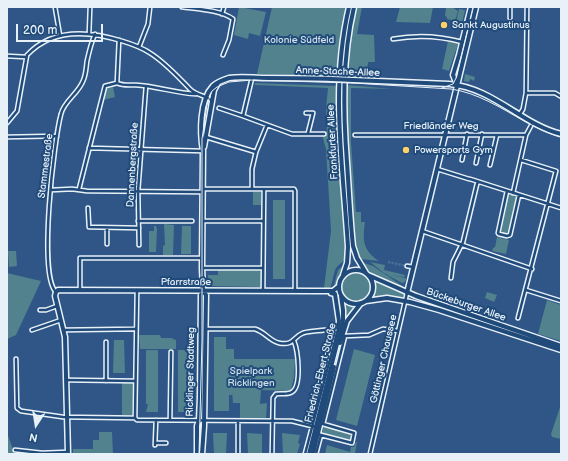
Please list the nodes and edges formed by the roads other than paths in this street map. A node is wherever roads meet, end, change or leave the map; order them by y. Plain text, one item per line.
1 (55, 7) edge
2 (150, 7) edge
3 (182, 7) edge
4 (224, 7) edge
5 (349, 7) edge
6 (354, 7) edge
7 (471, 7) edge
8 (476, 7) edge
9 (510, 7) edge
10 (527, 7) edge
11 (90, 8) dead end
12 (222, 14) junction
13 (510, 18) dead end
14 (89, 34) junction
15 (95, 34) junction
16 (60, 36) junction
17 (393, 39) dead end
18 (119, 40) junction
19 (462, 42) junction
20 (139, 47) junction
21 (223, 55) dead end
22 (7, 56) edge
23 (27, 57) junction
24 (252, 78) junction
25 (219, 82) junction
26 (117, 83) junction
27 (457, 85) junction
28 (146, 86) junction
29 (214, 92) junction
30 (526, 92) junction
31 (196, 94) junction
32 (560, 96) dead end
33 (206, 99) junction
34 (212, 103) junction
35 (219, 108) dead end
36 (306, 113) dead end
37 (520, 114) junction
38 (243, 116) junction
39 (533, 122) junction
40 (7, 123) edge
41 (266, 125) junction
42 (308, 133) junction
43 (324, 134) dead end
44 (445, 134) junction
45 (467, 134) junction
46 (482, 134) junction
47 (561, 134) edge
48 (355, 135) dead end
49 (497, 135) junction
50 (526, 135) junction
51 (57, 136) junction
52 (7, 137) edge
53 (206, 137) junction
54 (89, 148) junction
55 (141, 149) junction
56 (203, 151) junction
57 (256, 152) junction
58 (462, 160) dead end
59 (521, 160) junction
60 (476, 163) dead end
61 (490, 166) dead end
62 (436, 169) junction
63 (478, 182) junction
64 (252, 189) junction
65 (264, 189) junction
66 (51, 190) junction
67 (79, 190) junction
68 (203, 190) junction
69 (138, 191) junction
70 (507, 191) junction
71 (513, 193) junction
72 (519, 195) junction
73 (548, 204) junction
74 (88, 208) dead end
75 (561, 208) edge
76 (138, 221) junction
77 (192, 221) dead end
78 (202, 221) junction
79 (263, 221) junction
80 (107, 228) junction
81 (138, 228) junction
82 (421, 231) junction
83 (107, 244) dead end
84 (139, 245) dead end
85 (462, 245) junction
86 (203, 258) junction
87 (407, 266) tunnel mouth
88 (413, 267) junction
89 (202, 268) junction
90 (263, 268) junction
91 (532, 268) junction
92 (367, 274) junction
93 (343, 275) junction
94 (451, 278) dead end
95 (338, 287) junction
96 (80, 290) junction
97 (137, 290) junction
98 (203, 290) junction
99 (526, 290) junction
100 (264, 291) junction
101 (294, 291) junction
102 (316, 291) junction
103 (56, 292) junction
104 (407, 293) junction
105 (341, 296) junction
106 (366, 301) junction
107 (405, 301) junction
108 (561, 301) edge
109 (361, 303) junction
110 (58, 306) junction
111 (40, 310) dead end
112 (518, 318) dead end
113 (62, 320) junction
114 (135, 329) junction
115 (206, 329) junction
116 (32, 330) dead end
117 (64, 330) junction
118 (325, 330) dead end
119 (398, 331) junction
120 (342, 332) junction
121 (294, 341) junction
122 (106, 342) dead end
123 (561, 346) edge
124 (561, 350) edge
125 (171, 352) dead end
126 (16, 359) dead end
127 (66, 380) junction
128 (106, 381) junction
129 (135, 381) junction
130 (67, 417) junction
131 (135, 418) junction
132 (156, 420) junction
133 (170, 420) junction
134 (201, 420) junction
135 (238, 421) junction
136 (272, 421) junction
137 (314, 427) junction
138 (319, 435) junction
139 (166, 443) dead end
140 (15, 450) dead end
141 (68, 453) edge
142 (197, 454) edge
143 (202, 454) edge
144 (238, 454) edge
145 (272, 454) edge
146 (305, 454) edge
147 (309, 454) edge
148 (313, 454) edge
149 (316, 454) edge
150 (370, 454) edge

1 - 16 street
2 - 20 street
3 - 12 street
4 - 12 street
5 - 93 street, Frankfurter Allee
6 - 92 street, Frankfurter Allee
7 - 19 street, Göttinger Chaussee
8 - 27 street, Göttinger Chaussee
9 - 13 street
10 - 30 street
11 - 14 street
12 - 21 street
14 - 15 street
14 - 16 street
15 - 18 street
15 - 51 street, Stammestraße
16 - 23 street
17 - 19 street
18 - 20 street
18 - 26 street
19 - 27 street, Göttinger Chaussee
20 - 31 street
22 - 23 street
23 - 40 street
24 - 25 street, Anne-Stache-Allee
24 - 27 street, Anne-Stache-Allee, bridge
24 - 38 street
25 - 29 street
25 - 33 street
26 - 28 street
26 - 54 street
27 - 37 street, Anne-Stache-Allee
27 - 44 street, Göttinger Chaussee
28 - 31 street
28 - 55 street, Dannenbergstraße
29 - 33 street
29 - 34 street
30 - 32 street
30 - 37 street
31 - 33 street
33 - 34 street
33 - 56 street, Ricklinger Stadtweg
34 - 53 street, Ricklinger Stadtweg
35 - 38 street
36 - 42 street
37 - 39 street, Anne-Stache-Allee
38 - 41 street
39 - 47 street, Anne-Stache-Allee
39 - 50 street
41 - 42 street
41 - 57 street
42 - 43 street
44 - 45 street, Friedländer Weg
44 - 48 street, Friedländer Weg
44 - 62 street, Göttinger Chaussee
45 - 46 street, Friedländer Weg
45 - 58 street
46 - 49 street, Friedländer Weg
46 - 60 street
49 - 50 street, Friedländer Weg
49 - 61 street
50 - 59 street
51 - 52 street
51 - 66 street, Stammestraße
53 - 56 street, Ricklinger Stadtweg
53 - 57 street
54 - 55 street
54 - 67 street
55 - 56 street
55 - 69 street, Dannenbergstraße
56 - 68 street, Ricklinger Stadtweg
57 - 64 street
59 - 71 street
59 - 73 street
62 - 63 street
62 - 82 street, Göttinger Chaussee
63 - 70 street
63 - 85 street
64 - 65 street
64 - 68 street
65 - 79 street
65 - 101 street
66 - 67 street
66 - 103 street, Stammestraße
67 - 69 street
68 - 69 street
68 - 78 street, Ricklinger Stadtweg
69 - 76 street, Dannenbergstraße
70 - 71 street
70 - 72 street
71 - 72 street
72 - 73 street
73 - 75 street
73 - 91 street
74 - 80 street
76 - 77 street
76 - 81 street, Dannenbergstraße
78 - 79 street
78 - 86 street, Ricklinger Stadtweg
79 - 90 street
80 - 81 street
80 - 83 street
81 - 84 street, Dannenbergstraße
82 - 85 street
82 - 88 street, Göttinger Chaussee
85 - 91 street
85 - 94 street
86 - 89 street, Ricklinger Stadtweg
86 - 96 street
87 - 88 street
88 - 104 street, Göttinger Chaussee
89 - 90 street
89 - 98 street, Ricklinger Stadtweg
90 - 100 street
91 - 99 street
92 - 93 street
92 - 104 street, Bückeburger Allee
92 - 106 street
93 - 95 street
95 - 102 street, Pfarrstraße
95 - 105 street
96 - 97 street, Pfarrstraße
96 - 103 street, Pfarrstraße
97 - 98 street, Pfarrstraße
97 - 114 street
98 - 100 street, Pfarrstraße
98 - 115 street, Ricklinger Stadtweg
98 - 134 street, Ricklinger Stadtweg
99 - 108 street
99 - 112 street
100 - 101 street, Pfarrstraße
101 - 102 street, Pfarrstraße
102 - 120 street, Pfarrstraße
103 - 110 street, Stammestraße
104 - 107 street, Göttinger Chaussee
104 - 123 street, Bückeburger Allee
105 - 109 street
105 - 120 street, Friedrich-Ebert-Straße
106 - 107 street, Bückeburger Allee
106 - 109 street
107 - 119 street, Göttinger Chaussee
107 - 124 street, Bückeburger Allee
109 - 120 street, Friedrich-Ebert-Straße
110 - 111 street
110 - 113 street, Stammestraße
113 - 116 street
113 - 117 street, Stammestraße
114 - 117 street
114 - 129 street
115 - 121 street
115 - 134 street, Ricklinger Stadtweg
117 - 127 street, Stammestraße
118 - 121 street
119 - 120 street
119 - 150 street, Göttinger Chaussee
120 - 137 street, Friedrich-Ebert-Straße
120 - 138 street, Friedrich-Ebert-Straße
120 - 138 street, Friedrich-Ebert-Straße
121 - 136 street
122 - 128 street
125 - 133 street
126 - 130 street
127 - 128 street
127 - 130 street, Stammestraße
128 - 129 street
129 - 131 street
130 - 131 street
130 - 141 street, Stammestraße
131 - 132 street
132 - 133 street
132 - 139 street
133 - 134 street
134 - 135 street
134 - 142 street, Ricklinger Stadtweg
134 - 143 street, Ricklinger Stadtweg
135 - 136 street
135 - 144 street
136 - 137 street
136 - 145 street
137 - 146 street, Friedrich-Ebert-Straße
137 - 147 street, Friedrich-Ebert-Straße
138 - 148 street, Friedrich-Ebert-Straße
138 - 149 street, Friedrich-Ebert-Straße
140 - 141 street, Stammestraße

